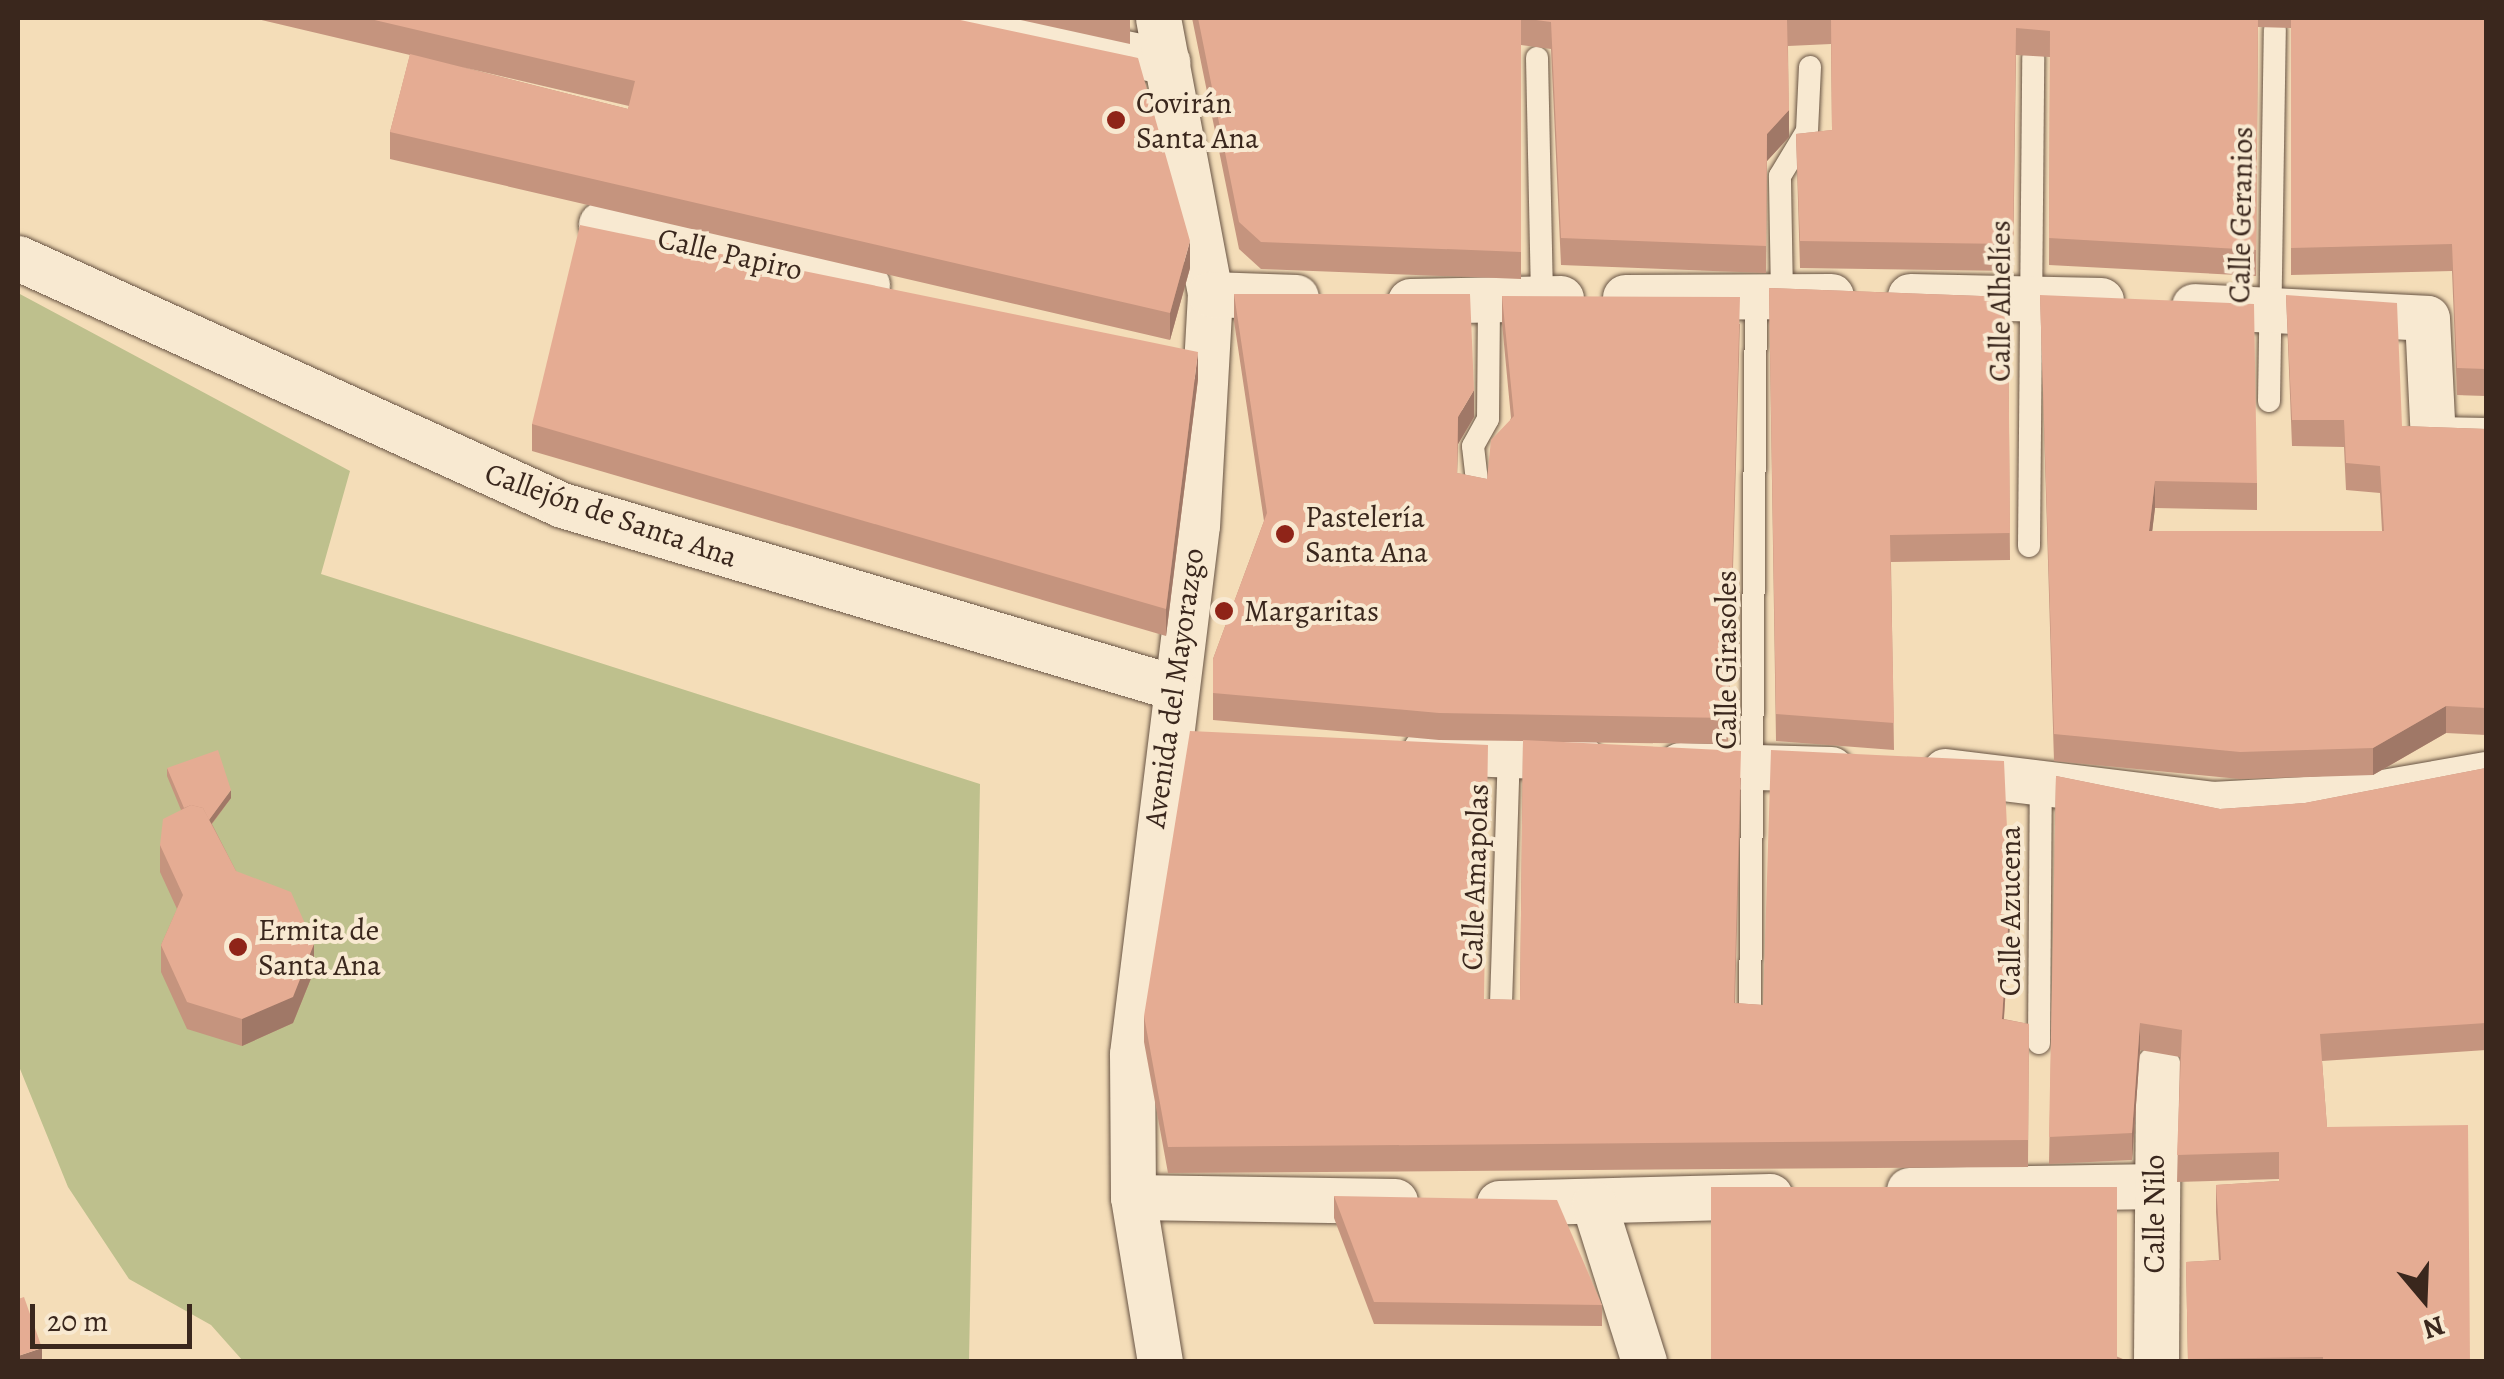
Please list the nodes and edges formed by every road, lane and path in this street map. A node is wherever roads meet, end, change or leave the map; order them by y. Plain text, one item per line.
1 (957, 18) edge
2 (1158, 18) edge
3 (2275, 30) dead end
4 (1538, 58) edge
5 (2033, 58) edge
6 (1167, 62) junction
7 (1810, 67) edge
8 (601, 224) edge
9 (18, 258) edge
10 (906, 294) edge
11 (1210, 294) junction
12 (1769, 296) junction
13 (2029, 296) junction
14 (1542, 298) junction
15 (1489, 303) junction
16 (2268, 310) junction
17 (1153, 351) edge
18 (1210, 364) junction
19 (2270, 402) dead end
20 (2486, 440) edge
21 (1478, 490) edge
22 (2029, 546) dead end
23 (1173, 687) junction
24 (1164, 744) junction
25 (1221, 745) edge
26 (1374, 749) edge
27 (1509, 753) junction
28 (1756, 770) junction
29 (2486, 774) edge
30 (2041, 781) junction
31 (1501, 1004) edge
32 (1750, 1023) edge
33 (2038, 1042) dead end
34 (2158, 1067) edge
35 (2152, 1186) junction
36 (1865, 1192) edge
37 (1807, 1194) edge
38 (1133, 1197) junction
39 (1594, 1204) junction
40 (1160, 1362) edge
41 (1644, 1362) edge
42 (2156, 1362) edge

1 - 6 street
2 - 6 street, Avenida del Mayorazgo
3 - 16 lane, Calle Geranios
4 - 14 lane
5 - 13 lane, Calle Alhelíes
6 - 11 street, Avenida del Mayorazgo
7 - 12 lane, Calle Girasoles
8 - 10 street, Calle Papiro
9 - 23 street, Callejón de Santa Ana
11 - 15 street
11 - 18 street, Avenida del Mayorazgo
12 - 13 street
12 - 14 street
12 - 28 lane, Calle Girasoles
13 - 16 street
13 - 22 lane, Calle Alhelíes
14 - 15 street
15 - 21 lane
16 - 19 lane, Calle Geranios
16 - 20 street
17 - 18 street
18 - 23 street, Avenida del Mayorazgo
23 - 24 street, Avenida del Mayorazgo
24 - 25 street
24 - 38 street, Avenida del Mayorazgo
26 - 27 street
27 - 28 street
27 - 31 lane, Calle Amapolas
28 - 30 street
28 - 32 lane, Calle Girasoles
29 - 30 street
30 - 33 lane, Calle Azucena
34 - 35 street, Calle Nilo
35 - 36 street
35 - 42 street, Calle Nilo
37 - 39 street
38 - 39 street
38 - 40 street, Avenida del Mayorazgo
39 - 41 street

